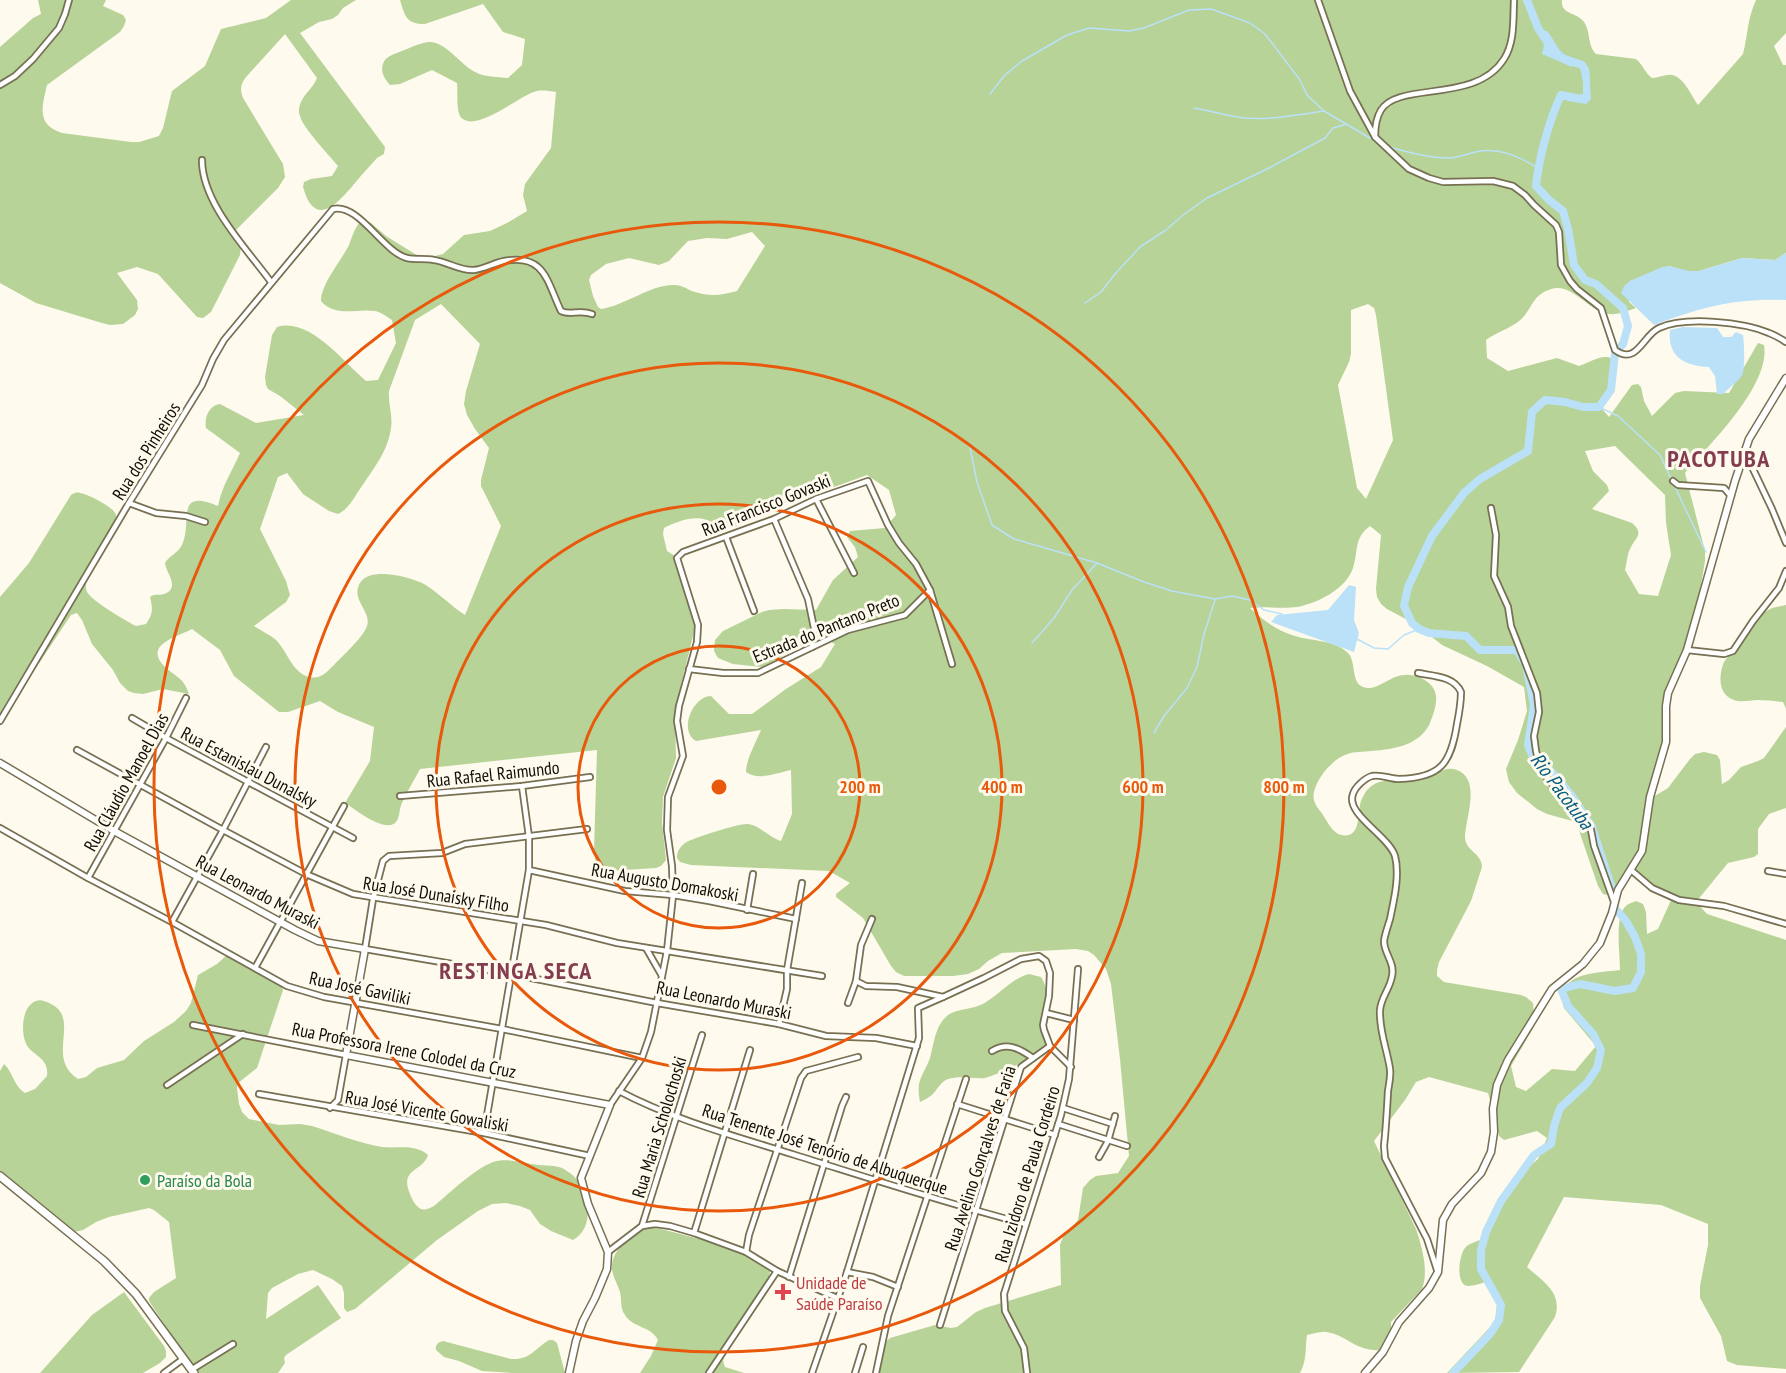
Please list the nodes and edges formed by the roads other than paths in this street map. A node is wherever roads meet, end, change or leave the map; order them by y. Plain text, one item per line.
1 (69, 0) edge
2 (1318, 0) edge
3 (1514, 0) edge
4 (0, 85) edge
5 (1374, 137) junction
6 (202, 160) dead end
7 (271, 282) junction
8 (592, 314) dead end
9 (1786, 342) edge
10 (1786, 378) edge
11 (1744, 454) junction
12 (1673, 481) dead end
13 (1731, 496) junction
14 (816, 499) junction
15 (129, 503) junction
16 (1491, 508) dead end
17 (774, 519) junction
18 (205, 522) dead end
19 (726, 537) junction
20 (1786, 543) edge
21 (1786, 571) edge
22 (854, 573) dead end
23 (930, 590) junction
24 (754, 611) dead end
25 (812, 647) junction
26 (1687, 650) junction
27 (952, 664) dead end
28 (689, 669) junction
29 (1418, 673) dead end
30 (186, 698) dead end
31 (132, 718) dead end
32 (0, 722) edge
33 (166, 738) junction
34 (266, 747) dead end
35 (77, 750) dead end
36 (0, 763) edge
37 (590, 777) dead end
38 (140, 783) junction
39 (248, 783) junction
40 (522, 786) junction
41 (400, 796) dead end
42 (344, 806) dead end
43 (334, 826) junction
44 (0, 828) edge
45 (587, 829) dead end
46 (223, 830) junction
47 (114, 831) junction
48 (529, 837) junction
49 (353, 838) dead end
50 (529, 870) junction
51 (1631, 870) junction
52 (1768, 871) dead end
53 (306, 874) junction
54 (753, 874) dead end
55 (1786, 874) edge
56 (197, 876) junction
57 (88, 878) junction
58 (802, 883) dead end
59 (673, 895) junction
60 (373, 899) junction
61 (1614, 904) junction
62 (747, 910) junction
63 (796, 919) junction
64 (872, 919) dead end
65 (280, 921) junction
66 (172, 922) junction
67 (519, 922) junction
68 (1786, 924) edge
69 (646, 948) junction
70 (365, 949) junction
71 (667, 951) junction
72 (255, 968) junction
73 (1078, 969) dead end
74 (787, 970) junction
75 (511, 974) junction
76 (662, 976) junction
77 (822, 976) dead end
78 (856, 981) junction
79 (943, 997) junction
80 (356, 1003) junction
81 (657, 1003) junction
82 (848, 1003) dead end
83 (1046, 1013) junction
84 (1074, 1020) junction
85 (779, 1024) junction
86 (193, 1025) dead end
87 (502, 1029) junction
88 (243, 1034) junction
89 (702, 1035) dead end
90 (917, 1046) junction
91 (1050, 1046) junction
92 (750, 1050) dead end
93 (992, 1051) dead end
94 (346, 1055) junction
95 (858, 1057) dead end
96 (642, 1058) junction
97 (1033, 1058) junction
98 (1071, 1067) junction
99 (966, 1079) dead end
100 (492, 1082) junction
101 (167, 1085) dead end
102 (620, 1091) junction
103 (259, 1094) dead end
104 (846, 1097) dead end
105 (957, 1104) junction
106 (610, 1105) junction
107 (330, 1107) junction
108 (1063, 1108) junction
109 (678, 1116) junction
110 (1115, 1116) dead end
111 (1005, 1119) junction
112 (1058, 1124) junction
113 (1113, 1124) junction
114 (725, 1132) junction
115 (483, 1133) junction
116 (1054, 1135) junction
117 (1108, 1141) junction
118 (1127, 1146) dead end
119 (777, 1150) junction
120 (591, 1156) junction
121 (1099, 1158) dead end
122 (825, 1164) junction
123 (0, 1176) edge
124 (875, 1180) junction
125 (926, 1197) junction
126 (976, 1211) junction
127 (1026, 1224) junction
128 (642, 1226) junction
129 (694, 1233) junction
130 (608, 1251) junction
131 (746, 1252) junction
132 (777, 1271) junction
133 (847, 1272) junction
134 (1438, 1272) junction
135 (789, 1277) junction
136 (898, 1287) junction
137 (837, 1298) junction
138 (940, 1325) dead end
139 (232, 1344) dead end
140 (863, 1347) dead end
141 (183, 1359) junction
142 (192, 1371) edge
143 (164, 1373) edge
144 (569, 1373) edge
145 (709, 1373) edge
146 (812, 1373) edge
147 (855, 1373) edge
148 (876, 1373) edge
149 (1027, 1373) edge
150 (1365, 1373) edge

1 - 4 street
2 - 5 street
3 - 5 street
5 - 9 street
6 - 7 street
7 - 8 street, Rua dos Pinheiros
7 - 15 street, Rua dos Pinheiros
10 - 11 street
11 - 13 street
11 - 20 street
12 - 13 street
13 - 26 street
14 - 17 street, Rua Francisco Govaski
14 - 22 street
14 - 23 street, Rua Francisco Govaski
15 - 18 street
15 - 32 street, Rua dos Pinheiros
16 - 61 street
17 - 19 street, Rua Francisco Govaski
17 - 25 street
19 - 24 street
19 - 28 street, Rua Francisco Govaski
21 - 26 street
23 - 25 street, Estrada do Pantano Preto
23 - 27 street
25 - 28 street, Estrada do Pantano Preto
26 - 51 street
28 - 59 street
29 - 134 street
30 - 33 street, Rua Cláudio Manoel Dias
31 - 33 street, Rua Estanislau Dunalsky
33 - 38 street, Rua Cláudio Manoel Dias
33 - 39 street, Rua Estanislau Dunalsky
34 - 39 street
35 - 38 street, Rua José Dunaisky Filho
36 - 47 street, Rua Leonardo Muraski
37 - 40 street, Rua Rafael Raimundo
38 - 46 street, Rua José Dunaisky Filho
38 - 47 street, Rua Cláudio Manoel Dias
39 - 43 street, Rua Estanislau Dunalsky
39 - 46 street
40 - 41 street, Rua Rafael Raimundo
40 - 48 street
42 - 43 street
43 - 49 street, Rua Estanislau Dunalsky
43 - 53 street
44 - 57 street, Rua José Gaviliki
45 - 48 street
46 - 53 street, Rua José Dunaisky Filho
46 - 56 street
47 - 56 street, Rua Leonardo Muraski
47 - 57 street, Rua Cláudio Manoel Dias
48 - 50 street
48 - 60 street
50 - 59 street, Rua Augusto Domakoski
50 - 67 street
51 - 61 street
51 - 68 street
52 - 55 street
53 - 60 street, Rua José Dunaisky Filho
53 - 65 street
54 - 62 street
56 - 65 street, Rua Leonardo Muraski
56 - 66 street
57 - 66 street, Rua José Gaviliki
58 - 63 street
59 - 62 street, Rua Augusto Domakoski
59 - 71 street
60 - 67 street, Rua José Dunaisky Filho
60 - 70 street
61 - 134 street
62 - 63 street, Rua Augusto Domakoski
63 - 74 street
64 - 78 street
65 - 70 street, Rua Leonardo Muraski
65 - 72 street
66 - 72 street, Rua José Gaviliki
67 - 69 street, Rua José Dunaisky Filho
67 - 75 street
69 - 71 street, Rua José Dunaisky Filho
69 - 76 street
70 - 75 street, Rua Leonardo Muraski
70 - 80 street
71 - 74 street, Rua José Dunaisky Filho
71 - 76 street
72 - 80 street, Rua José Gaviliki
73 - 84 street, Rua Izidoro de Paula Cordeiro
74 - 77 street, Rua José Dunaisky Filho
74 - 85 street
75 - 81 street, Rua Leonardo Muraski
75 - 87 street
76 - 81 street
78 - 79 street
78 - 82 street
79 - 83 street
79 - 90 street
80 - 87 street, Rua José Gaviliki
80 - 94 street
81 - 85 street, Rua Leonardo Muraski
81 - 96 street
83 - 84 street
83 - 91 street
84 - 98 street, Rua Izidoro de Paula Cordeiro
85 - 90 street, Rua Leonardo Muraski
86 - 88 street, Rua Professora Irene Colodel da Cruz
87 - 96 street, Rua José Gaviliki
87 - 100 street
88 - 94 street, Rua Professora Irene Colodel da Cruz
88 - 101 street
89 - 109 street, Rua Maria Scholochoski
90 - 124 street
91 - 97 street, Rua Avelino Gonçalves de Faria
91 - 98 street
92 - 114 street
93 - 97 street
94 - 100 street, Rua Professora Irene Colodel da Cruz
94 - 107 street
95 - 119 street
96 - 102 street
97 - 111 street, Rua Avelino Gonçalves de Faria
98 - 108 street, Rua Izidoro de Paula Cordeiro
99 - 105 street
100 - 106 street, Rua Professora Irene Colodel da Cruz
100 - 115 street
102 - 106 street
102 - 109 street, Rua Tenente José Tenório de Albuquerque
103 - 107 street, Rua José Vicente Gowaliski
104 - 122 street
105 - 111 street
105 - 125 street
106 - 120 street
107 - 115 street, Rua José Vicente Gowaliski
108 - 112 street, Rua Izidoro de Paula Cordeiro
108 - 113 street
109 - 114 street, Rua Tenente José Tenório de Albuquerque
109 - 128 street, Rua Maria Scholochoski
110 - 113 street
111 - 116 street
111 - 126 street, Rua Avelino Gonçalves de Faria
112 - 116 street, Rua Izidoro de Paula Cordeiro
112 - 117 street
113 - 117 street
114 - 119 street, Rua Tenente José Tenório de Albuquerque
114 - 129 street
115 - 120 street, Rua José Vicente Gowaliski
116 - 127 street, Rua Izidoro de Paula Cordeiro
117 - 118 street
117 - 121 street
119 - 122 street, Rua Tenente José Tenório de Albuquerque
119 - 131 street
120 - 130 street
122 - 124 street, Rua Tenente José Tenório de Albuquerque
122 - 135 street
123 - 141 main road
124 - 125 street, Rua Tenente José Tenório de Albuquerque
124 - 133 street
125 - 126 street, Rua Tenente José Tenório de Albuquerque
125 - 136 street
126 - 127 street, Rua Tenente José Tenório de Albuquerque
126 - 138 street, Rua Avelino Gonçalves de Faria
127 - 149 street, Rua Izidoro de Paula Cordeiro
128 - 129 street
128 - 130 street
129 - 131 street
130 - 144 street
131 - 132 street
132 - 135 street
132 - 145 street
133 - 136 street
133 - 137 street
134 - 150 street
135 - 137 street
136 - 148 street
137 - 146 street
139 - 142 street
140 - 147 street
141 - 142 main road
141 - 143 street

